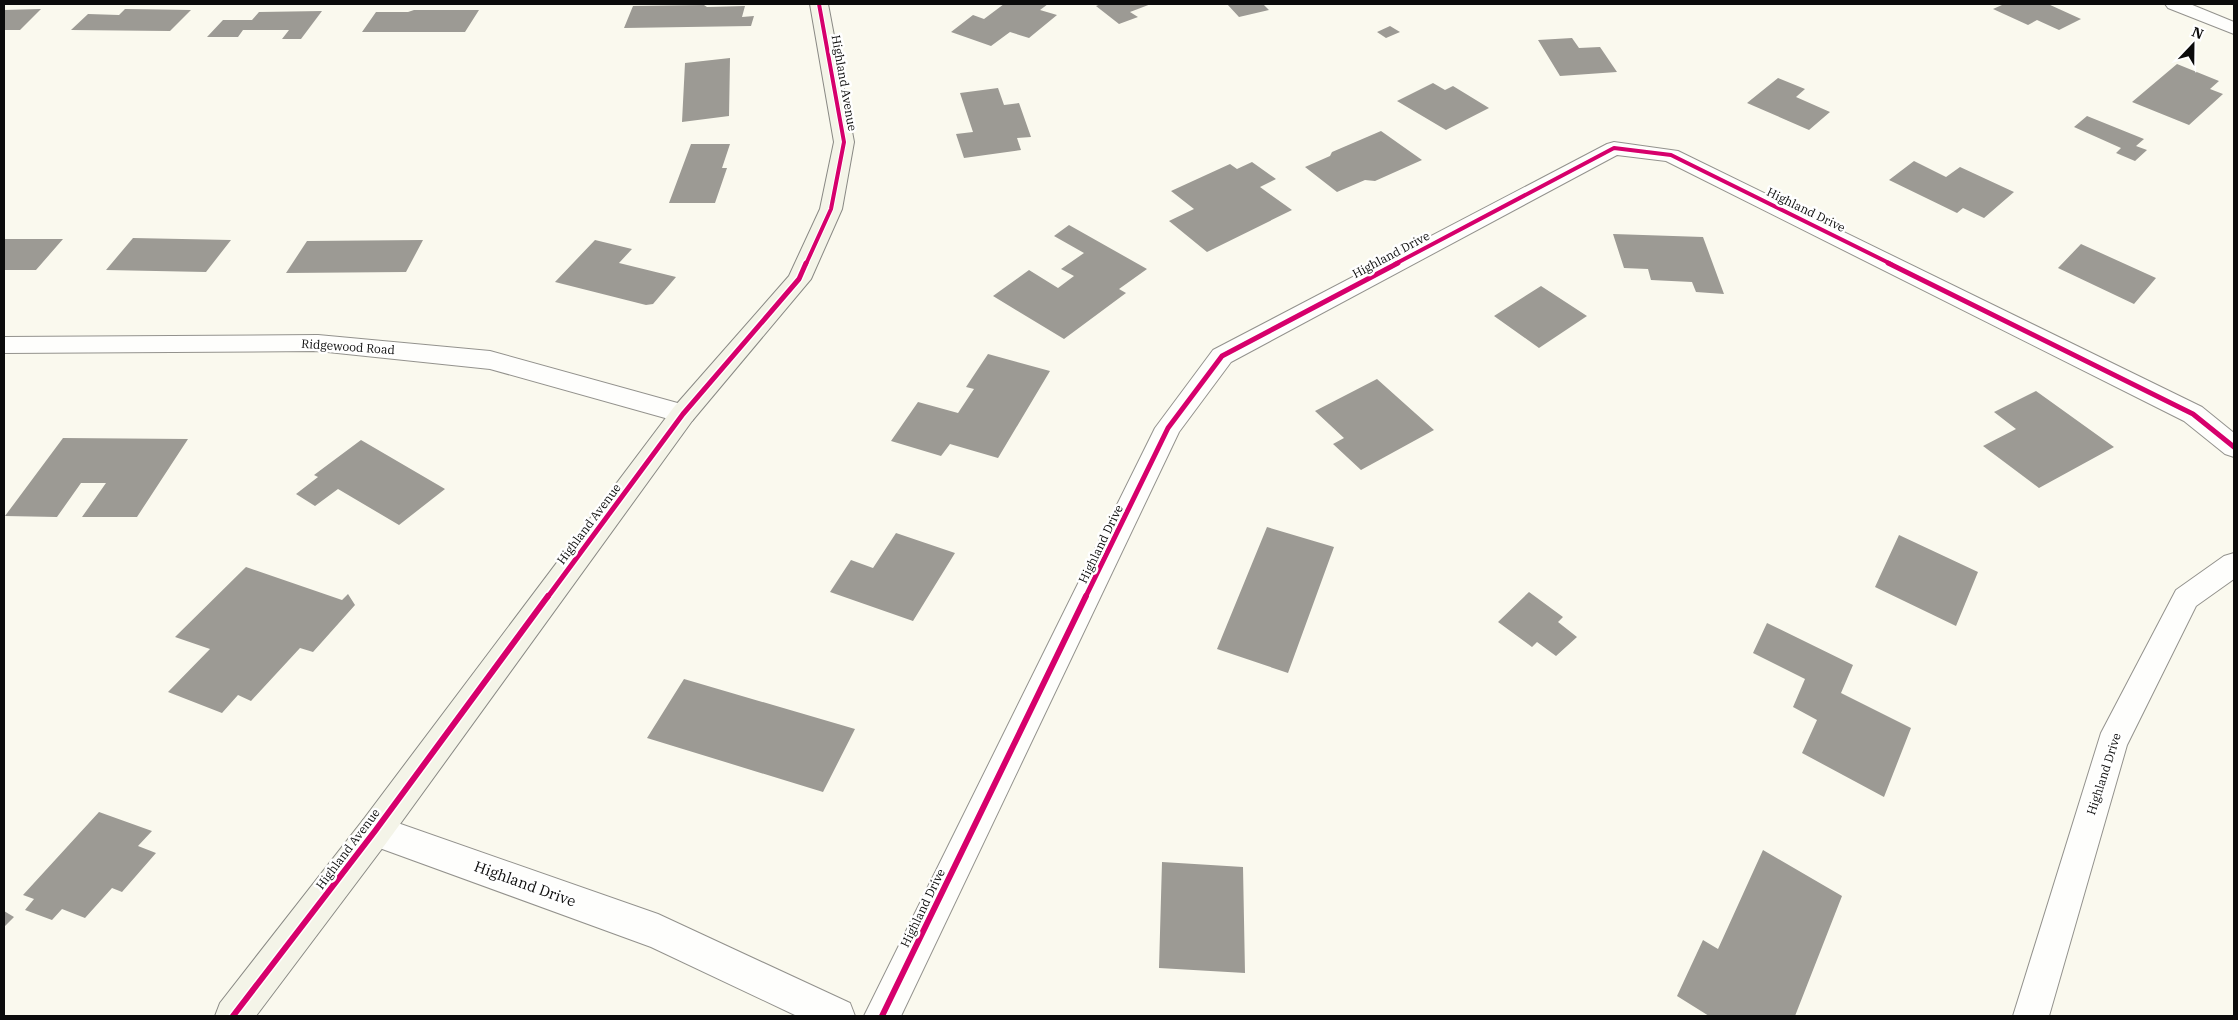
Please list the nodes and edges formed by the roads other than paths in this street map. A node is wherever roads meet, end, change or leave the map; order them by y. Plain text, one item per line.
1 (819, 4) edge
2 (2174, 4) edge
3 (2232, 25) edge
4 (4, 345) edge
5 (683, 414) junction
6 (2234, 447) edge
7 (2234, 564) edge
8 (375, 831) junction
9 (233, 1016) edge
10 (837, 1016) edge
11 (882, 1016) edge
12 (2031, 1016) edge

1 - 5 street, Highland Avenue
2 - 3 street
4 - 5 street, Ridgewood Road
5 - 8 street, Highland Avenue
6 - 11 street, Highland Drive
7 - 12 street, Highland Drive
8 - 9 street, Highland Avenue
8 - 10 street, Highland Drive

